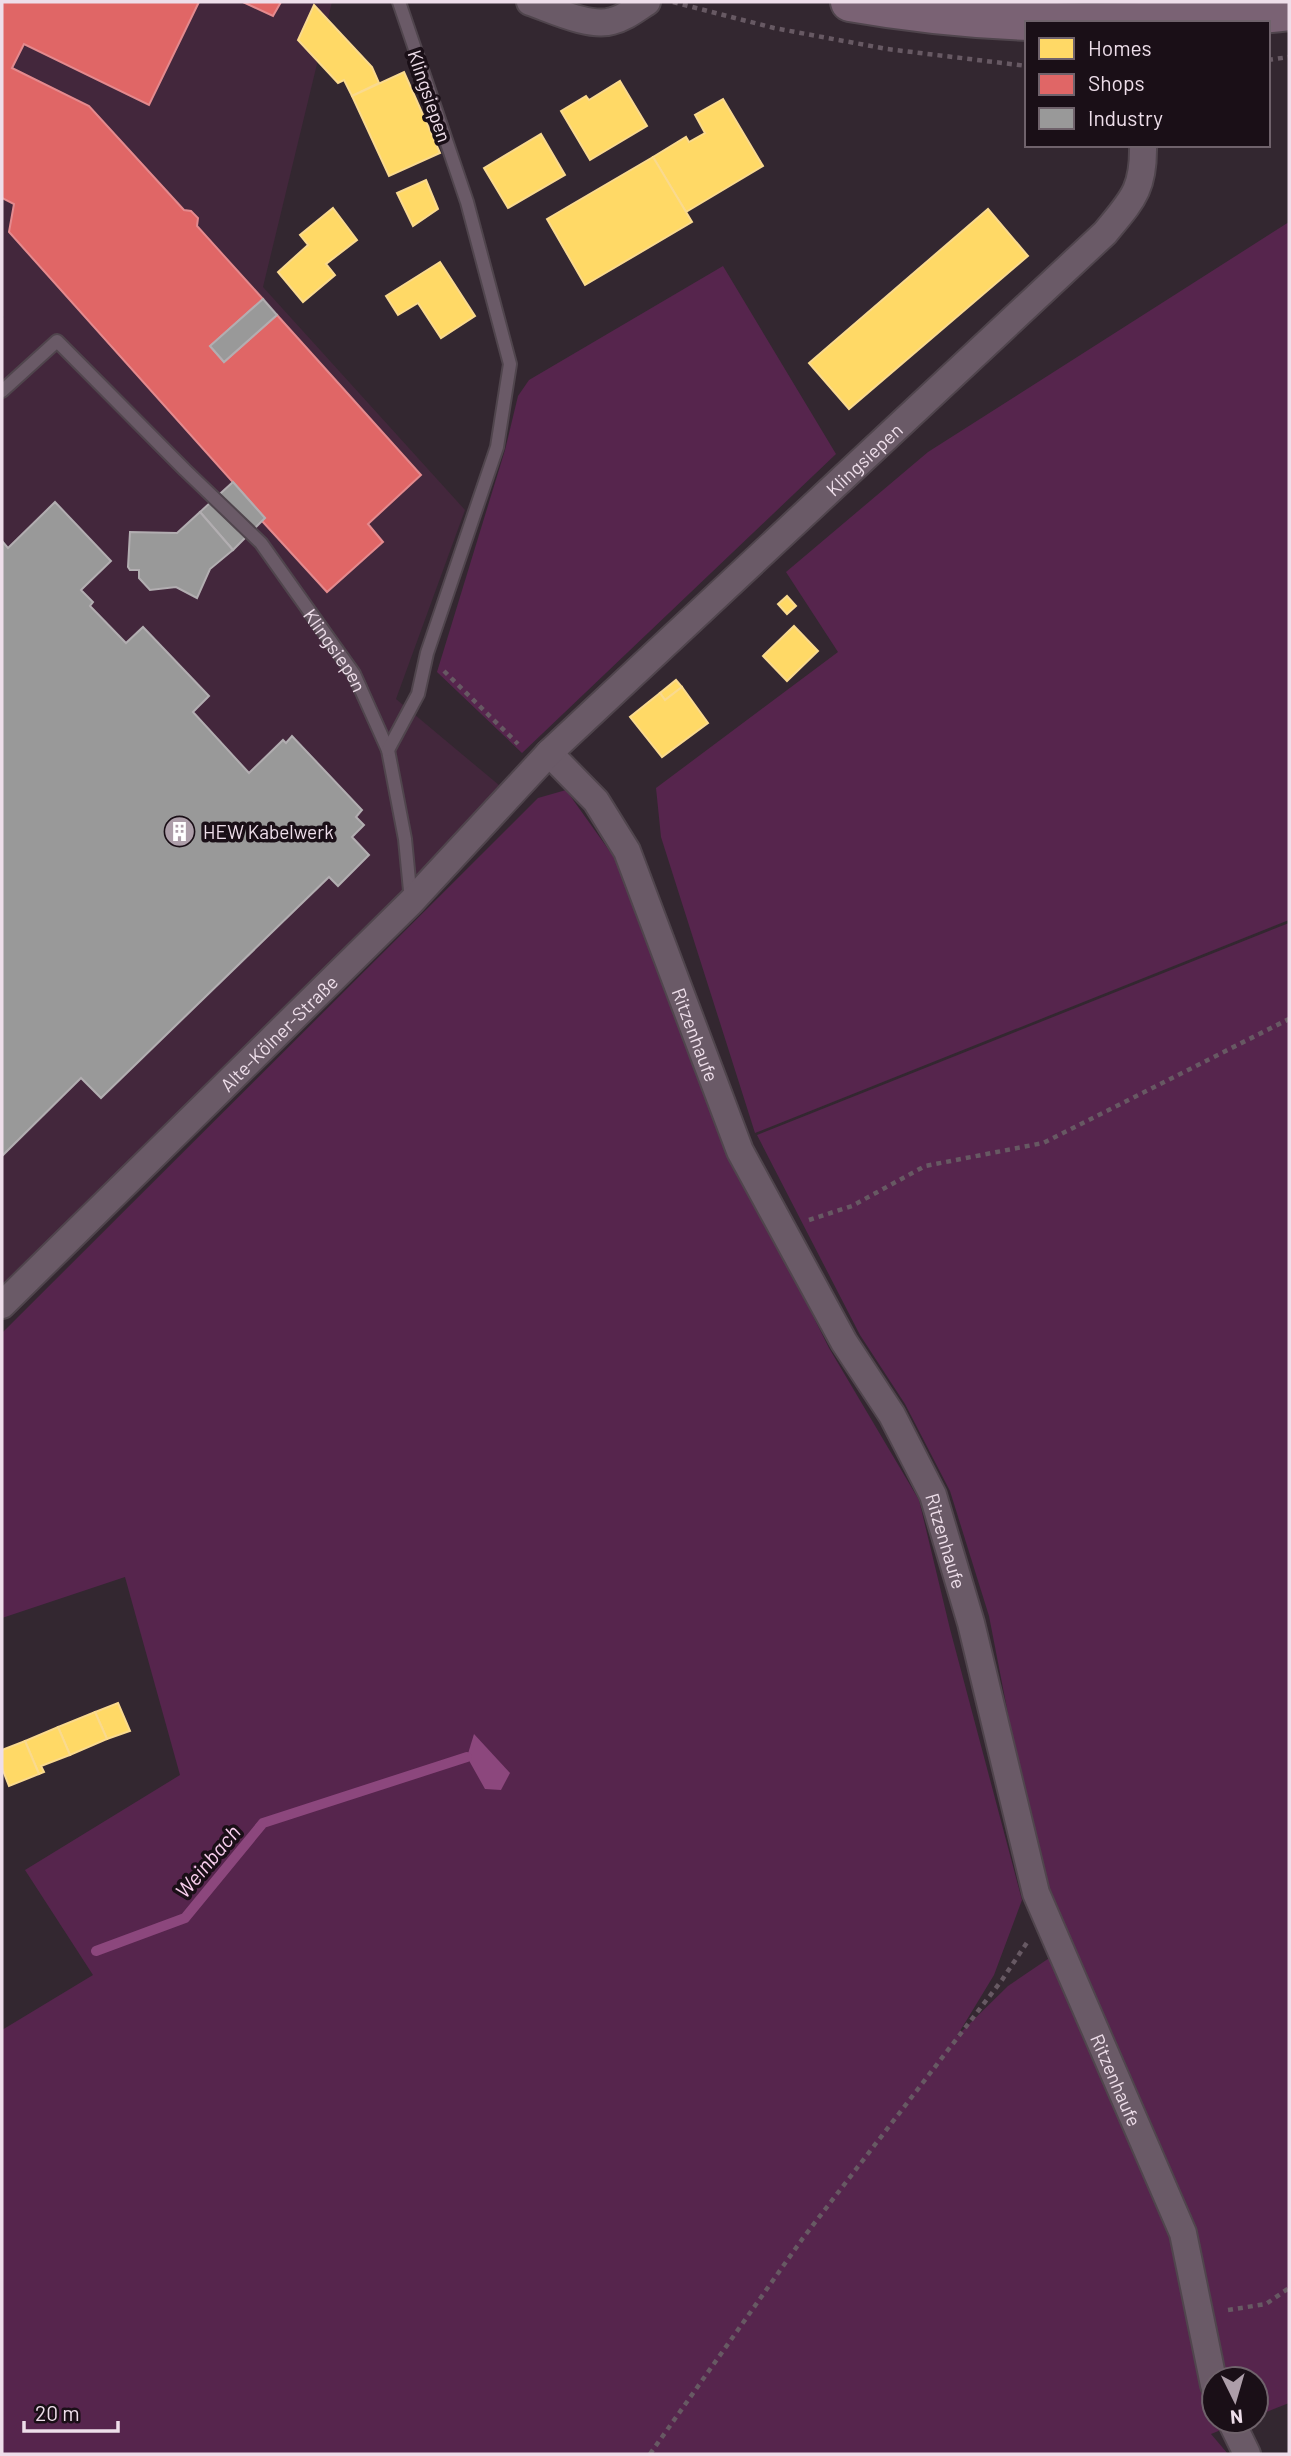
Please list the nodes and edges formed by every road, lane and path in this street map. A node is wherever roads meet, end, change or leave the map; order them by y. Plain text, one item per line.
1 (399, 2) edge
2 (530, 2) edge
3 (647, 2) edge
4 (850, 2) edge
5 (1289, 11) edge
6 (1045, 21) edge
7 (1169, 21) edge
8 (1289, 57) edge
9 (1270, 60) edge
10 (1143, 147) edge
11 (2, 391) edge
12 (427, 653) junction
13 (388, 750) junction
14 (543, 758) junction
15 (411, 902) junction
16 (1289, 1019) edge
17 (782, 1229) junction
18 (2, 1305) edge
19 (1049, 1922) junction
20 (1289, 2288) edge
21 (1200, 2314) junction
22 (1210, 2365) edge
23 (1238, 2435) edge
24 (650, 2454) edge
25 (1247, 2454) edge

1 - 12 lane, Klingsiepen
2 - 3 street
4 - 6 main road
5 - 7 main road
8 - 9 path
10 - 14 street, Klingsiepen
11 - 13 lane, Klingsiepen
12 - 13 lane, Klingsiepen
12 - 14 path
13 - 15 lane, Klingsiepen
14 - 15 street, Alte-Kölner-Straße
14 - 17 street, Ritzenhaufe
15 - 18 street, Alte-Kölner-Straße
16 - 17 path
17 - 19 street, Ritzenhaufe
19 - 21 street, Ritzenhaufe
19 - 24 path
20 - 21 path
21 - 22 street, Ritzenhaufe
23 - 25 street

